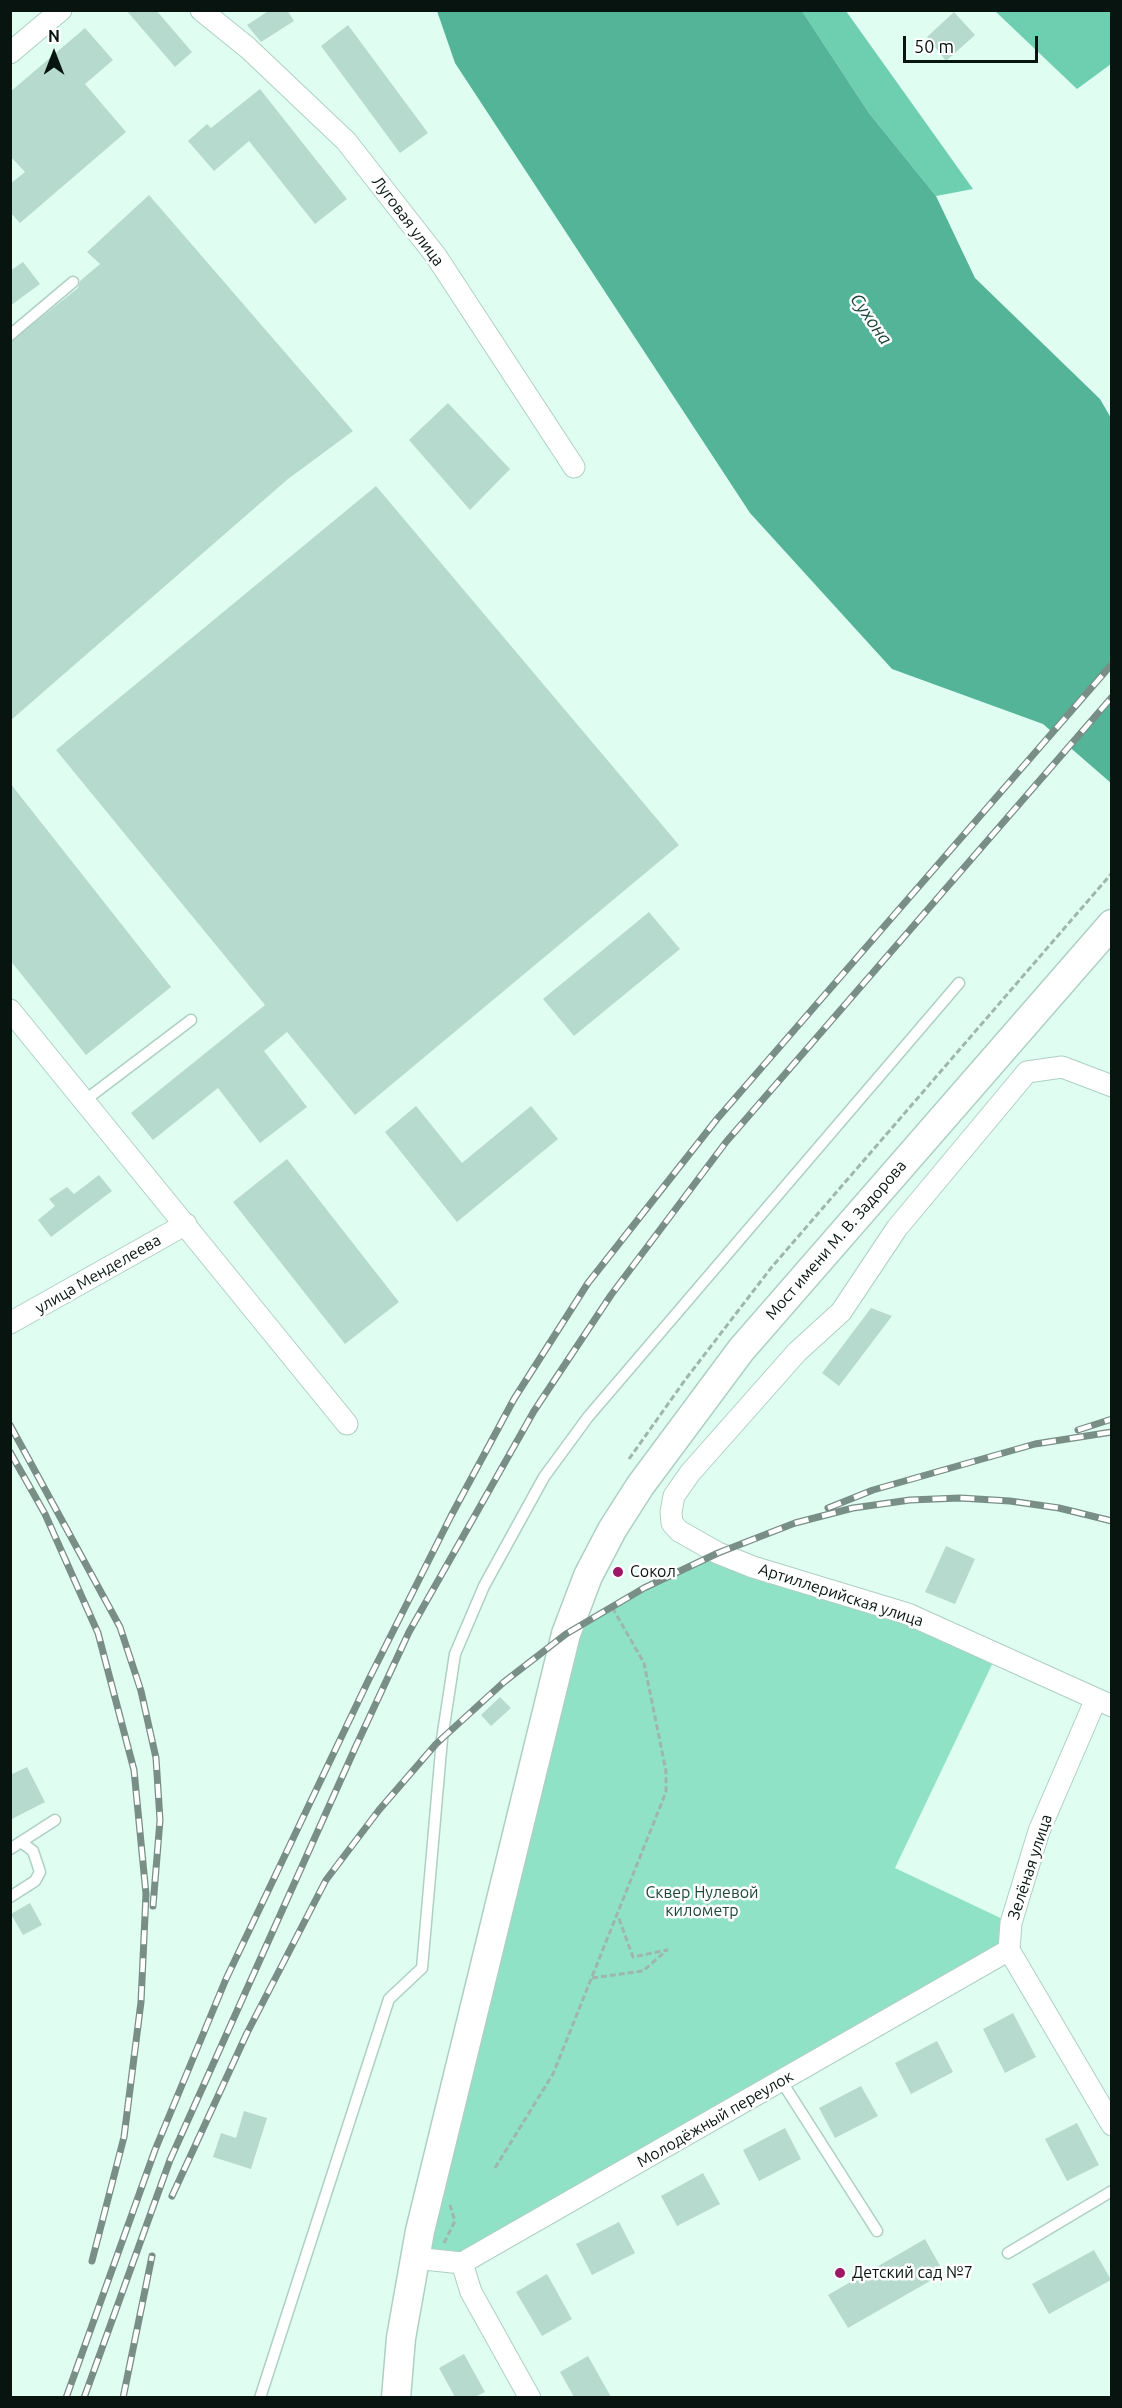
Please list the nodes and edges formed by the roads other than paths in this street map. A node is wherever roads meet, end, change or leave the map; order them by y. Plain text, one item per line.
1 (61, 10) edge
2 (201, 10) edge
3 (10, 54) edge
4 (73, 282) dead end
5 (10, 334) edge
6 (574, 467) dead end
7 (1112, 924) edge
8 (959, 983) dead end
9 (10, 1010) edge
10 (191, 1020) dead end
11 (1112, 1086) edge
12 (84, 1101) junction
13 (186, 1224) junction
14 (10, 1323) edge
15 (346, 1424) dead end
16 (1104, 1702) edge
17 (54, 1820) dead end
18 (21, 1842) junction
19 (10, 1849) edge
20 (10, 1897) edge
21 (1009, 1950) junction
22 (782, 2082) junction
23 (1112, 2125) edge
24 (1112, 2190) edge
25 (877, 2231) dead end
26 (1008, 2253) dead end
27 (414, 2258) junction
28 (462, 2263) junction
29 (260, 2397) edge
30 (396, 2397) edge
31 (530, 2397) edge

1 - 3 street
2 - 6 street, Луговая улица
4 - 5 lane
7 - 27 main road, Мост имени М. В. Задорова
8 - 29 lane
9 - 12 street
10 - 12 lane
11 - 16 street, Артиллерийская улица
12 - 13 street
13 - 14 street, улица Менделеева
13 - 15 street
16 - 21 street, Зелёная улица
17 - 18 lane
18 - 19 lane
18 - 20 lane
21 - 22 street, Молодёжный переулок
21 - 23 street
22 - 25 lane
22 - 28 street, Молодёжный переулок
24 - 26 lane
27 - 28 street
27 - 30 main road, Мост имени М. В. Задорова
28 - 31 street

